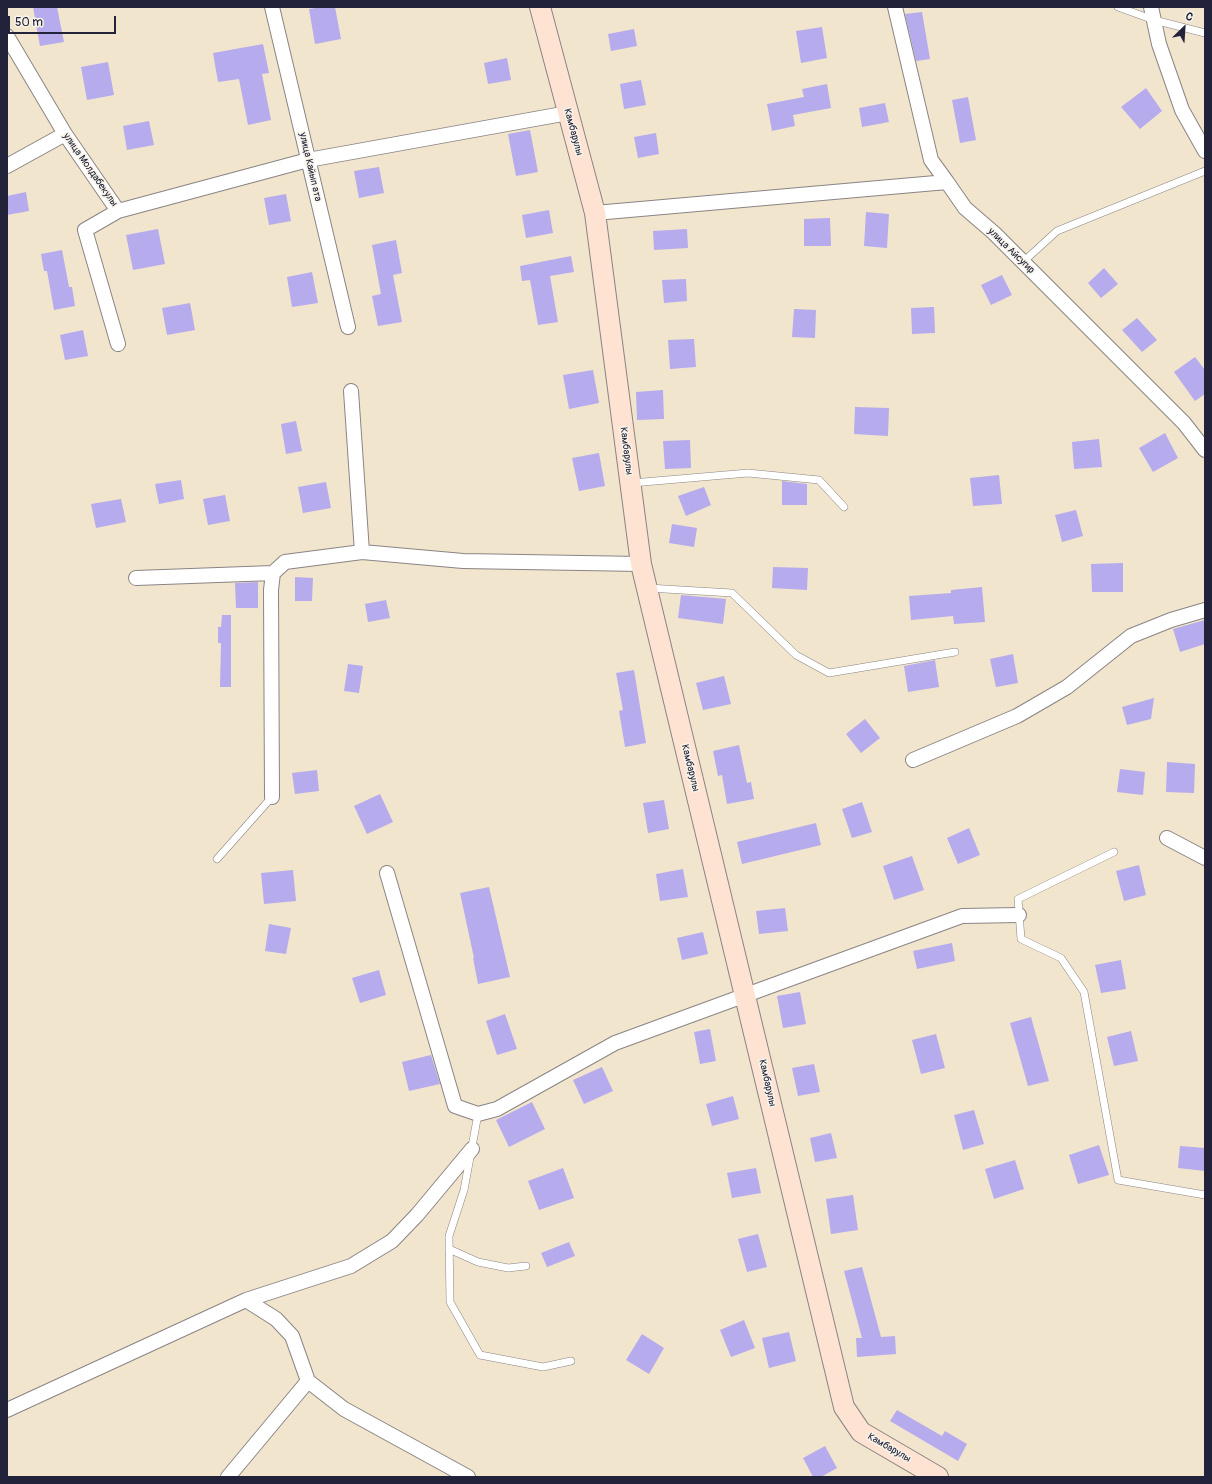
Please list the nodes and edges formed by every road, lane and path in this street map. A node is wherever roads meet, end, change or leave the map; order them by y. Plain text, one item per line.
1 (272, 7) edge
2 (540, 7) edge
3 (895, 7) edge
4 (1118, 7) edge
5 (1152, 14) edge
6 (1205, 33) edge
7 (7, 36) edge
8 (568, 112) junction
9 (65, 134) junction
10 (1205, 151) edge
11 (308, 160) junction
12 (7, 166) edge
13 (1205, 171) edge
14 (946, 182) junction
15 (118, 211) junction
16 (595, 214) junction
17 (1023, 262) junction
18 (348, 327) dead end
19 (118, 344) dead end
20 (352, 391) dead end
21 (1205, 450) edge
22 (630, 483) junction
23 (844, 507) dead end
24 (362, 552) junction
25 (641, 564) junction
26 (273, 573) junction
27 (136, 578) dead end
28 (646, 588) junction
29 (1205, 610) edge
30 (955, 652) dead end
31 (913, 760) dead end
32 (272, 797) joint
33 (1167, 838) dead end
34 (1114, 852) dead end
35 (217, 858) dead end
36 (1205, 858) edge
37 (387, 873) dead end
38 (1020, 915) junction
39 (746, 995) junction
40 (478, 1114) junction
41 (472, 1149) junction
42 (1205, 1195) edge
43 (449, 1249) junction
44 (526, 1266) dead end
45 (246, 1300) junction
46 (571, 1361) dead end
47 (308, 1381) junction
48 (7, 1410) edge
49 (228, 1477) edge
50 (468, 1477) edge
51 (938, 1477) edge

1 - 11 street, улица Кайып ата
2 - 8 street, Камбарулы
3 - 14 street, улица Айсугир
4 - 5 lane
5 - 6 lane
5 - 10 street
7 - 9 street, улица Молдабекулы
8 - 11 street
8 - 16 street, Камбарулы
9 - 12 street
9 - 15 street, улица Молдабекулы
11 - 15 street
11 - 18 street, улица Кайып ата
13 - 17 lane
14 - 16 street
14 - 17 street, улица Айсугир
15 - 19 street, улица Молдабекулы
16 - 22 street, Камбарулы
17 - 21 street, улица Айсугир
20 - 24 street
22 - 23 lane
22 - 25 street, Камбарулы
24 - 25 street
24 - 26 street
25 - 28 street, Камбарулы
26 - 27 street
26 - 32 street
28 - 30 lane
28 - 39 street, Камбарулы
29 - 31 street
32 - 35 lane
33 - 36 street
34 - 38 lane
37 - 40 street
38 - 39 street
38 - 42 lane
39 - 40 street
39 - 51 street, Камбарулы
40 - 41 lane
41 - 43 lane
41 - 45 street
43 - 44 lane
43 - 46 lane
45 - 47 street
45 - 48 street
47 - 49 street
47 - 50 street

